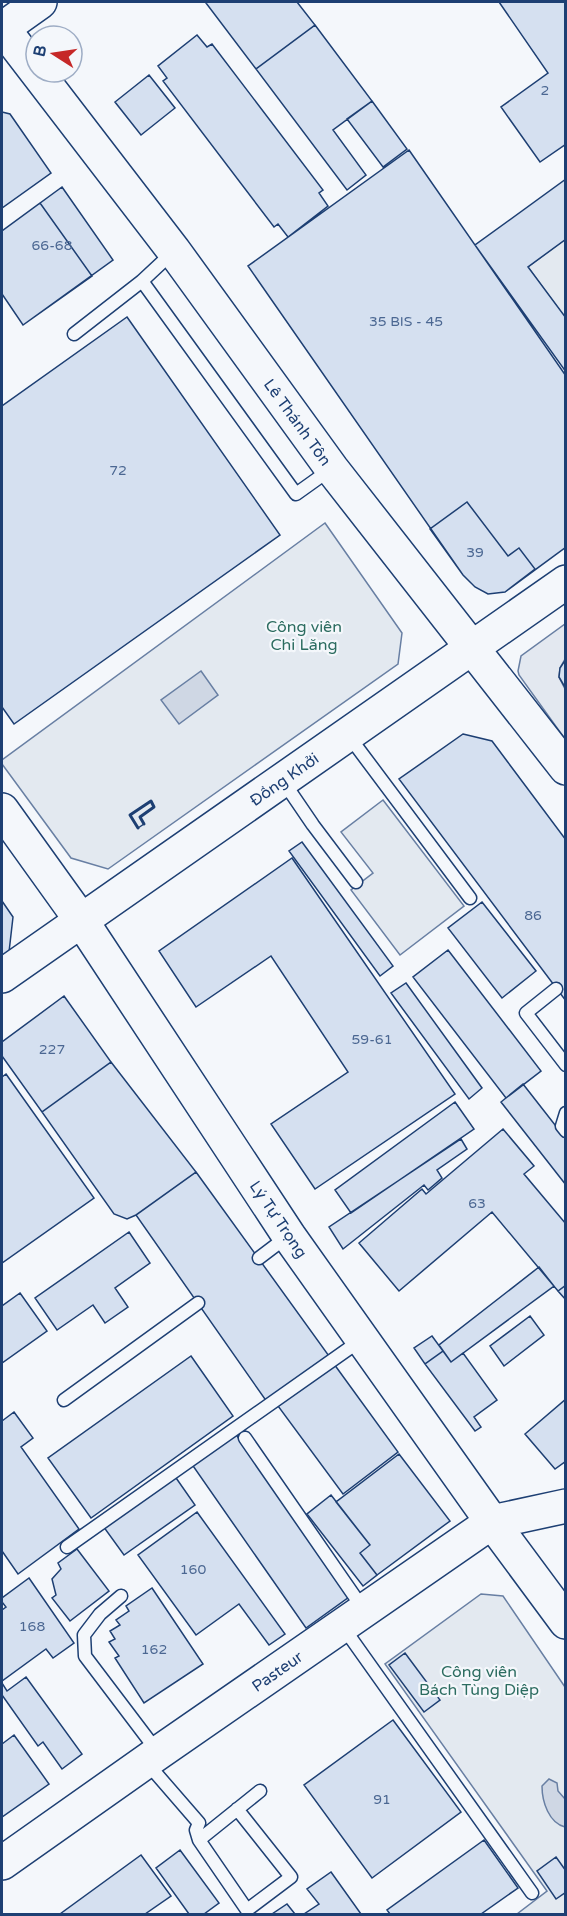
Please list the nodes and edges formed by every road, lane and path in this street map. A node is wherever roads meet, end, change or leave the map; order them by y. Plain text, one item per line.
1 (40, 2) edge
2 (2, 28) edge
3 (174, 251) junction
4 (142, 281) junction
5 (74, 334) dead end
6 (332, 469) junction
7 (566, 582) edge
8 (473, 647) junction
9 (348, 734) junction
10 (566, 768) edge
11 (282, 780) junction
12 (2, 810) edge
13 (356, 882) dead end
14 (470, 898) dead end
15 (81, 920) junction
16 (2, 976) edge
17 (556, 989) dead end
18 (566, 1065) edge
19 (566, 1113) edge
20 (566, 1131) edge
21 (289, 1236) junction
22 (259, 1258) dead end
23 (198, 1303) dead end
24 (363, 1339) junction
25 (64, 1400) dead end
26 (245, 1438) dead end
27 (566, 1506) edge
28 (492, 1522) junction
29 (67, 1546) dead end
30 (121, 1596) dead end
31 (353, 1618) junction
32 (566, 1622) edge
33 (152, 1757) junction
34 (260, 1791) dead end
35 (237, 1809) junction
36 (199, 1840) junction
37 (2, 1863) edge
38 (532, 1893) dead end

1 - 2 street
2 - 3 street, Lê Thánh Tôn
3 - 4 lane
3 - 6 street, Lê Thánh Tôn
4 - 5 lane
4 - 6 lane
6 - 8 street, Lê Thánh Tôn
7 - 8 street, Ðồng Khởi
8 - 9 street, Ðồng Khởi
8 - 10 street, Lê Thánh Tôn
9 - 11 street, Ðồng Khởi
9 - 14 lane
11 - 13 lane
11 - 15 street, Ðồng Khởi
12 - 15 street, Lý Tự Trọng
15 - 16 street, Ðồng Khởi
15 - 21 street, Lý Tự Trọng
17 - 18 lane
19 - 20 lane
21 - 22 lane
21 - 24 street, Lý Tự Trọng
23 - 25 lane
24 - 28 street, Lý Tự Trọng
24 - 29 lane
26 - 31 lane
27 - 28 street, Pasteur
28 - 31 street, Pasteur
28 - 32 street, Lý Tự Trọng
30 - 33 lane
31 - 33 street, Pasteur
31 - 38 lane
33 - 36 lane
33 - 37 street, Pasteur
34 - 35 lane
35 - 36 lane
35 - 36 lane

